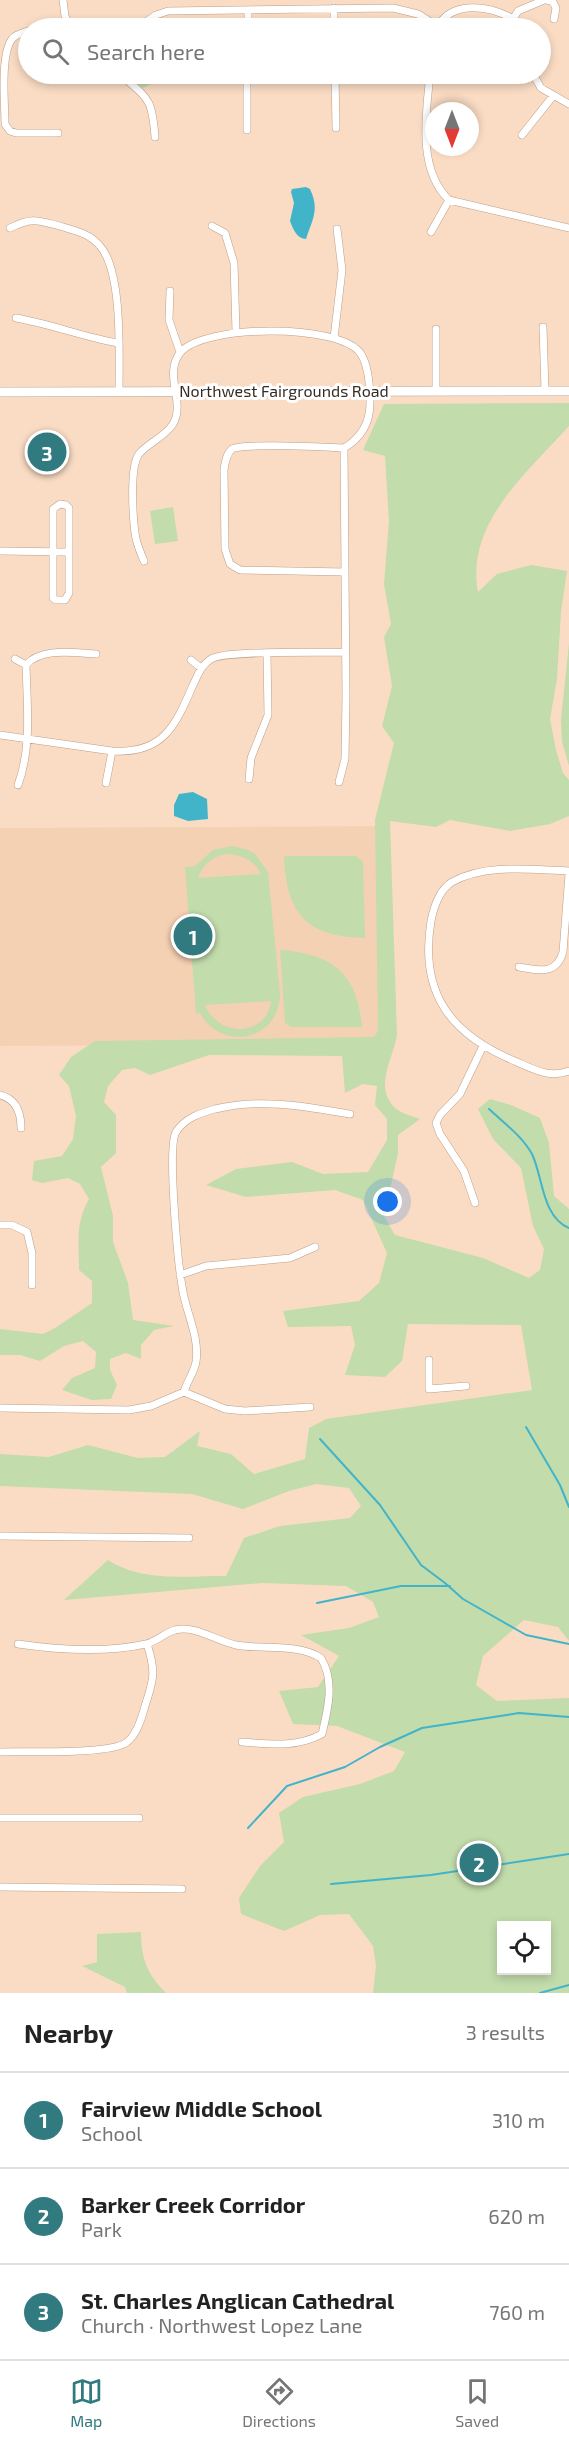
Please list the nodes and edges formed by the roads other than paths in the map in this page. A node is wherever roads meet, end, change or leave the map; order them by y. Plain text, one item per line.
1 (63, 0) edge
2 (545, 0) edge
3 (334, 8) junction
4 (248, 10) junction
5 (68, 18) edge
6 (152, 18) edge
7 (248, 18) edge
8 (334, 18) edge
9 (424, 18) edge
10 (446, 18) edge
11 (511, 18) edge
12 (514, 18) edge
13 (554, 19) dead end
14 (18, 36) edge
15 (131, 84) edge
16 (247, 84) edge
17 (335, 84) edge
18 (430, 84) edge
19 (539, 84) edge
20 (553, 96) junction
21 (569, 104) edge
22 (336, 128) dead end
23 (247, 130) dead end
24 (58, 133) dead end
25 (522, 135) dead end
26 (155, 137) dead end
27 (449, 200) junction
28 (212, 226) dead end
29 (10, 228) dead end
30 (337, 228) dead end
31 (569, 228) edge
32 (430, 232) dead end
33 (170, 291) dead end
34 (16, 318) dead end
35 (543, 327) dead end
36 (436, 329) dead end
37 (236, 332) junction
38 (334, 338) junction
39 (118, 343) junction
40 (180, 352) junction
41 (370, 391) junction
42 (436, 391) junction
43 (545, 391) junction
44 (569, 391) edge
45 (0, 392) edge
46 (119, 392) junction
47 (174, 392) junction
48 (344, 448) junction
49 (0, 552) edge
50 (53, 552) junction
51 (69, 552) junction
52 (144, 561) dead end
53 (345, 572) junction
54 (345, 652) junction
55 (96, 654) dead end
56 (267, 654) junction
57 (15, 659) dead end
58 (191, 660) dead end
59 (26, 665) junction
60 (201, 668) junction
61 (0, 735) edge
62 (27, 738) junction
63 (112, 751) junction
64 (249, 779) dead end
65 (339, 782) dead end
66 (106, 783) dead end
67 (18, 785) dead end
68 (569, 873) edge
69 (519, 967) dead end
70 (483, 1046) junction
71 (569, 1071) edge
72 (0, 1095) edge
73 (350, 1114) dead end
74 (21, 1128) dead end
75 (475, 1203) dead end
76 (0, 1225) edge
77 (315, 1247) dead end
78 (180, 1275) junction
79 (32, 1285) dead end
80 (429, 1360) dead end
81 (466, 1386) dead end
82 (184, 1392) junction
83 (310, 1407) dead end
84 (0, 1408) edge
85 (0, 1536) edge
86 (189, 1538) dead end
87 (18, 1644) dead end
88 (147, 1644) junction
89 (242, 1742) dead end
90 (0, 1752) edge
91 (0, 1818) edge
92 (139, 1818) dead end
93 (0, 1887) edge
94 (182, 1888) dead end

1 - 5 street
2 - 12 street
2 - 13 street
3 - 4 street
3 - 8 street
3 - 9 street
4 - 6 street
4 - 7 street
10 - 11 street
14 - 24 street
15 - 26 street
16 - 23 street
17 - 22 street
18 - 27 street
19 - 20 street
20 - 21 street
20 - 25 street
27 - 31 street
27 - 32 street
28 - 37 street
29 - 39 street
30 - 38 street
33 - 40 street
34 - 39 street
35 - 43 street
36 - 42 street
37 - 38 street
37 - 40 street
38 - 41 street
39 - 46 street
40 - 47 street
41 - 42 main road, Northwest Fairgrounds Road
41 - 47 main road, Northwest Fairgrounds Road
41 - 48 street
42 - 43 main road, Northwest Fairgrounds Road
43 - 44 main road, Northwest Fairgrounds Road
45 - 46 main road, Northwest Fairgrounds Road
46 - 47 main road, Northwest Fairgrounds Road
47 - 52 street
48 - 53 street
48 - 53 street
49 - 50 street
50 - 51 street
50 - 51 street
50 - 51 street
53 - 54 street
54 - 56 street
54 - 65 street
55 - 59 street
56 - 60 street
56 - 64 street
57 - 59 street
58 - 60 street
59 - 62 street
60 - 63 street
61 - 62 street
62 - 63 street
62 - 67 street
63 - 66 street
68 - 69 street
68 - 70 street
70 - 71 street
70 - 75 street
72 - 74 street
73 - 78 street
76 - 79 street
77 - 78 street
78 - 82 street
80 - 81 street
82 - 83 street
82 - 84 street
85 - 86 street
87 - 88 street
88 - 89 street
88 - 90 street
91 - 92 street
93 - 94 street

